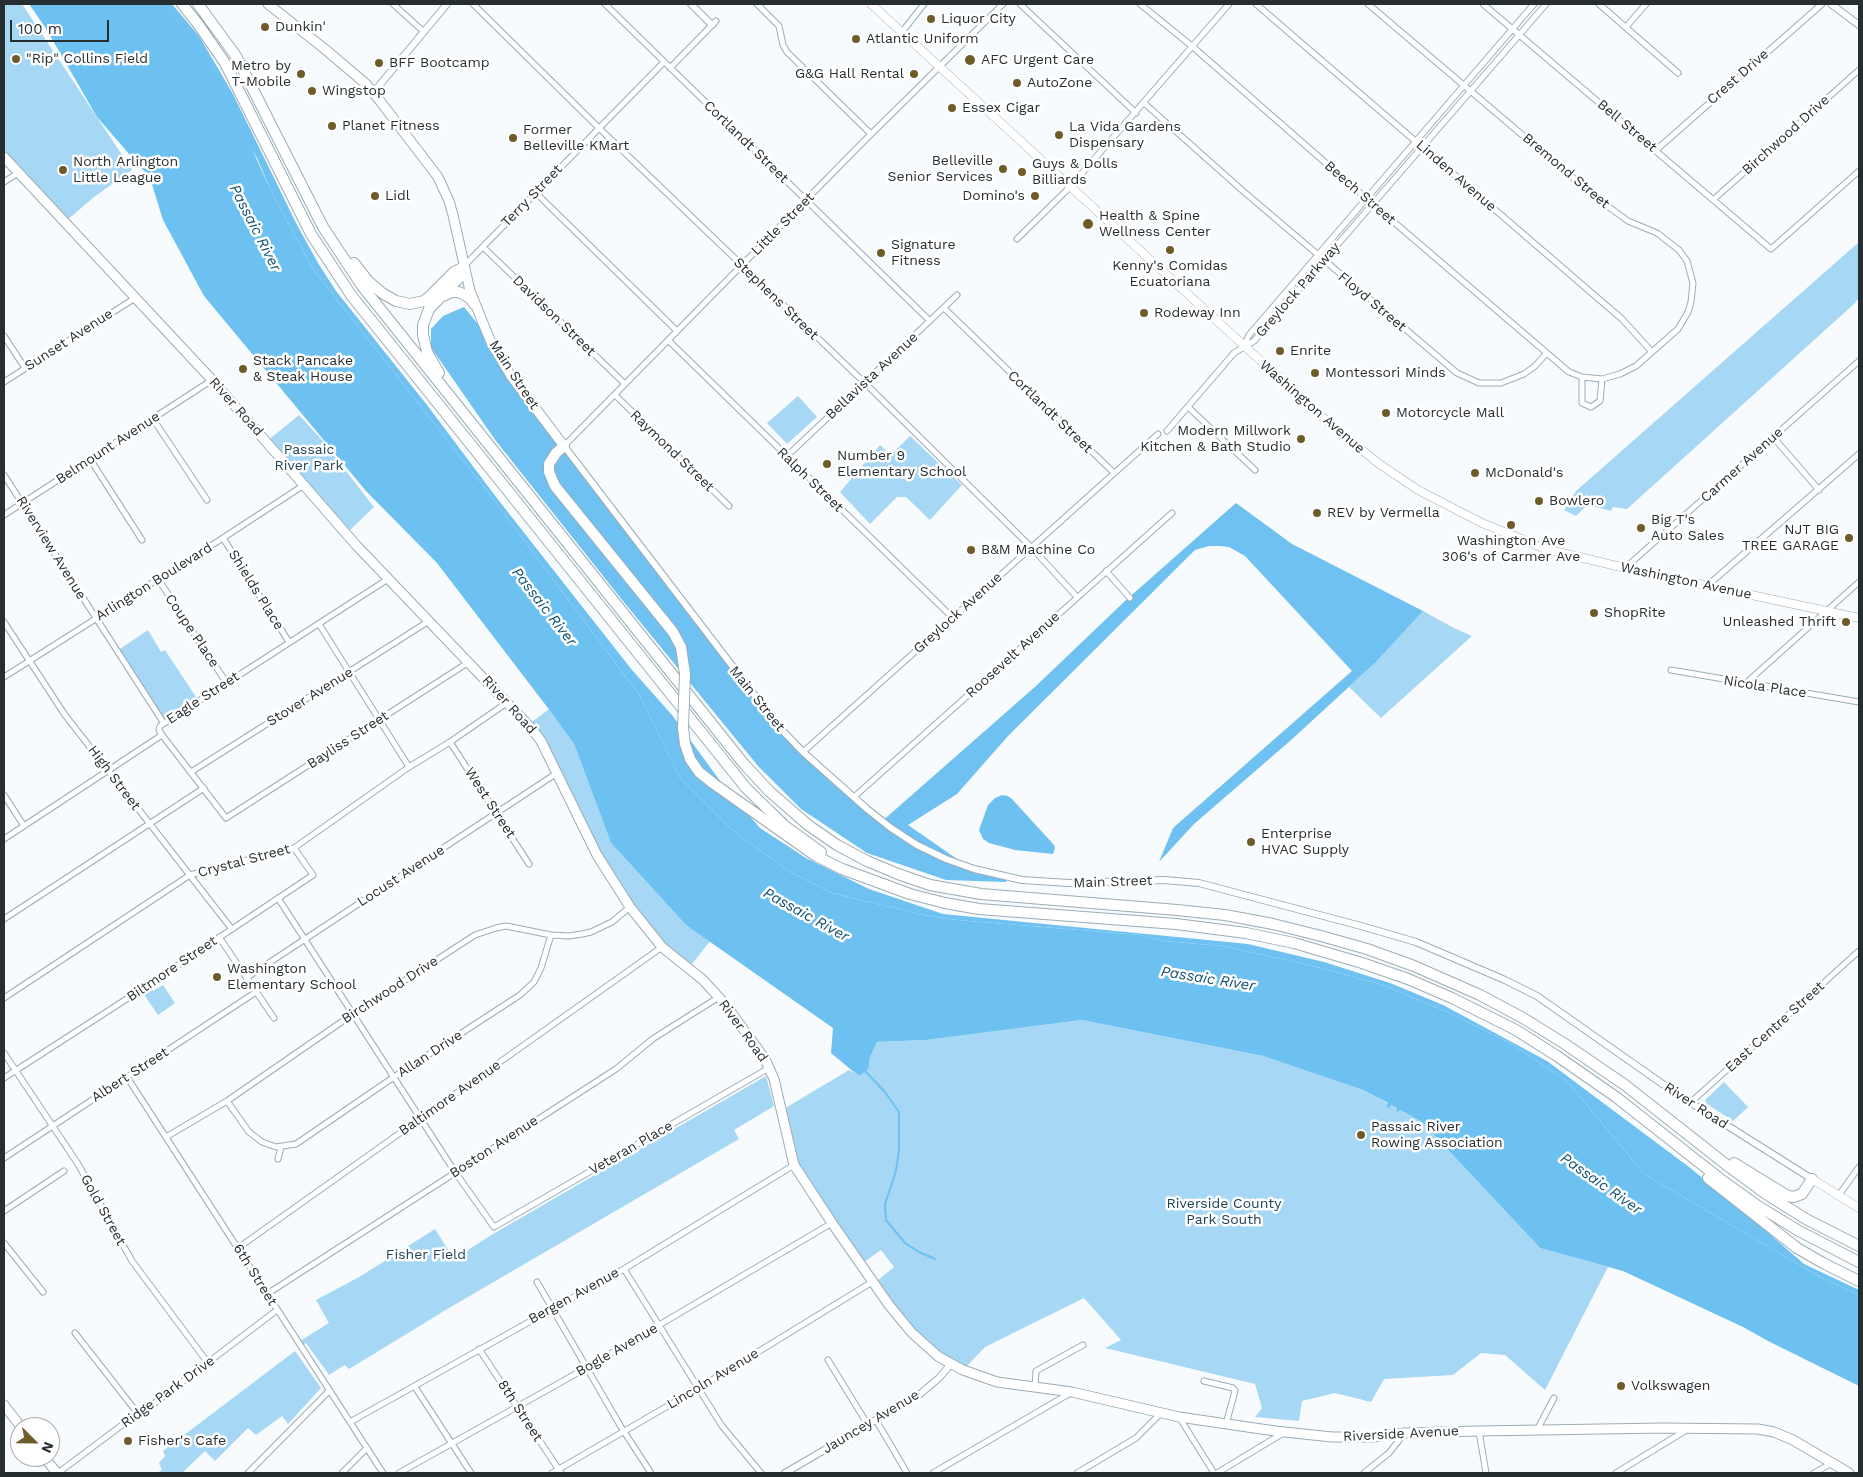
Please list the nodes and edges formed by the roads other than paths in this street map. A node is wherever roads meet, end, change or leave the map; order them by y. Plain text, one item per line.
1 (182, 4) edge
2 (198, 4) edge
3 (268, 4) edge
4 (393, 4) edge
5 (447, 4) edge
6 (472, 4) edge
7 (605, 4) edge
8 (691, 4) edge
9 (757, 4) edge
10 (871, 4) edge
11 (924, 4) edge
12 (1003, 4) edge
13 (1020, 4) edge
14 (1140, 4) edge
15 (1229, 4) edge
16 (1256, 4) edge
17 (1368, 4) edge
18 (1483, 4) edge
19 (1534, 4) edge
20 (1546, 4) edge
21 (1599, 4) edge
22 (1646, 4) edge
23 (1822, 4) edge
24 (1831, 4) edge
25 (1858, 21) edge
26 (714, 22) joint
27 (1626, 27) junction
28 (1512, 29) junction
29 (424, 32) junction
30 (902, 32) junction
31 (1519, 35) junction
32 (1193, 47) junction
33 (664, 62) junction
34 (940, 67) junction
35 (670, 68) junction
36 (1859, 70) edge
37 (1678, 73) dead end
38 (1463, 86) junction
39 (1470, 92) junction
40 (373, 93) junction
41 (1144, 103) junction
42 (1136, 113) junction
43 (599, 128) junction
44 (872, 134) junction
45 (1416, 141) junction
46 (1422, 147) junction
47 (1655, 150) junction
48 (4, 157) edge
49 (1859, 171) edge
50 (18, 173) junction
51 (4, 182) edge
52 (302, 185) junction
53 (1070, 187) junction
54 (536, 193) junction
55 (1367, 199) junction
56 (806, 200) junction
57 (1713, 200) junction
58 (1373, 204) junction
59 (1017, 239) dead end
60 (483, 247) junction
61 (1318, 256) junction
62 (1324, 261) junction
63 (742, 266) junction
64 (464, 267) junction
65 (957, 295) dead end
66 (135, 298) junction
67 (434, 303) junction
68 (474, 304) junction
69 (944, 308) junction
70 (930, 321) junction
71 (677, 331) junction
72 (4, 336) edge
73 (668, 340) junction
74 (1243, 346) junction
75 (1652, 352) junction
76 (1547, 353) junction
77 (1859, 360) edge
78 (25, 368) junction
79 (1582, 377) junction
80 (1602, 379) junction
81 (212, 380) junction
82 (4, 382) edge
83 (864, 383) junction
84 (625, 384) junction
85 (615, 395) junction
86 (1188, 407) junction
87 (153, 418) junction
88 (1167, 431) dead end
89 (1158, 434) dead end
90 (1773, 437) junction
91 (564, 446) junction
92 (1859, 454) edge
93 (786, 457) junction
94 (90, 459) junction
95 (1255, 470) dead end
96 (1114, 473) junction
97 (4, 475) edge
98 (517, 480) junction
99 (304, 485) junction
100 (1819, 490) junction
101 (206, 500) dead end
102 (22, 504) junction
103 (729, 506) dead end
104 (1172, 513) dead end
105 (4, 515) edge
106 (223, 538) junction
107 (142, 540) dead end
108 (1032, 548) junction
109 (1625, 568) junction
110 (1106, 571) junction
111 (158, 579) junction
112 (388, 579) junction
113 (1859, 582) edge
114 (1707, 586) junction
115 (1077, 597) junction
116 (1130, 598) dead end
117 (1827, 611) junction
118 (953, 618) junction
119 (1859, 618) edge
120 (95, 619) junction
121 (429, 621) junction
122 (4, 622) edge
123 (319, 624) junction
124 (289, 642) junction
125 (29, 660) junction
126 (470, 662) junction
127 (1671, 670) dead end
128 (349, 672) junction
129 (4, 676) edge
130 (226, 682) junction
131 (1746, 683) junction
132 (508, 702) junction
133 (1859, 702) edge
134 (380, 720) junction
135 (164, 722) junction
136 (162, 735) junction
137 (450, 742) junction
138 (803, 752) junction
139 (409, 768) junction
140 (109, 770) junction
141 (191, 772) junction
142 (557, 774) junction
143 (204, 788) junction
144 (4, 795) edge
145 (854, 797) junction
146 (497, 814) junction
147 (149, 823) junction
148 (24, 826) junction
149 (4, 839) edge
150 (294, 848) junction
151 (529, 864) dead end
152 (190, 875) junction
153 (876, 882) junction
154 (278, 898) junction
155 (630, 907) junction
156 (4, 918) edge
157 (231, 928) junction
158 (551, 936) junction
159 (219, 938) junction
160 (303, 940) junction
161 (662, 947) junction
162 (1859, 952) edge
163 (246, 978) junction
164 (256, 992) junction
165 (1537, 996) joint
166 (719, 997) junction
167 (4, 998) edge
168 (353, 1014) junction
169 (274, 1018) dead end
170 (4, 1053) edge
171 (769, 1068) junction
172 (16, 1071) junction
173 (126, 1077) junction
174 (394, 1077) junction
175 (4, 1078) edge
176 (1644, 1100) junction
177 (227, 1101) junction
178 (1690, 1103) junction
179 (422, 1119) junction
180 (52, 1126) junction
181 (166, 1137) junction
182 (281, 1147) junction
183 (4, 1158) edge
184 (278, 1159) dead end
185 (1697, 1160) junction
186 (794, 1164) junction
187 (1859, 1167) edge
188 (64, 1171) dead end
189 (455, 1172) junction
190 (1812, 1179) junction
191 (1838, 1195) junction
192 (1859, 1208) edge
193 (4, 1210) edge
194 (832, 1223) junction
195 (4, 1243) edge
196 (1859, 1246) edge
197 (238, 1248) junction
198 (1859, 1262) edge
199 (624, 1269) junction
200 (1859, 1281) edge
201 (537, 1282) dead end
202 (872, 1282) junction
203 (43, 1292) dead end
204 (267, 1294) junction
205 (553, 1308) junction
206 (277, 1310) junction
207 (660, 1326) junction
208 (75, 1333) dead end
209 (1083, 1344) dead end
210 (479, 1349) junction
211 (828, 1360) dead end
212 (208, 1362) junction
213 (951, 1364) junction
214 (588, 1367) junction
215 (1204, 1381) dead end
216 (415, 1387) junction
217 (1035, 1387) junction
218 (700, 1388) junction
219 (329, 1391) junction
220 (1072, 1392) junction
221 (1554, 1398) dead end
222 (4, 1405) edge
223 (517, 1406) junction
224 (1161, 1413) junction
225 (139, 1415) junction
226 (13, 1417) edge
227 (1179, 1417) junction
228 (876, 1420) junction
229 (350, 1422) junction
230 (1226, 1424) junction
231 (868, 1425) junction
232 (1690, 1428) junction
233 (1537, 1430) junction
234 (1479, 1431) junction
235 (1285, 1432) junction
236 (624, 1433) junction
237 (1404, 1433) junction
238 (451, 1444) junction
239 (366, 1449) junction
240 (1832, 1463) junction
241 (560, 1471) edge
242 (58, 1473) edge
243 (248, 1473) edge
244 (342, 1473) edge
245 (383, 1473) edge
246 (398, 1473) edge
247 (471, 1473) edge
248 (552, 1473) edge
249 (651, 1473) edge
250 (762, 1473) edge
251 (785, 1473) edge
252 (907, 1473) edge
253 (933, 1473) edge
254 (1077, 1473) edge
255 (1216, 1473) edge
256 (1364, 1473) edge
257 (1486, 1473) edge
258 (1616, 1473) edge
259 (1814, 1473) edge
260 (1849, 1473) edge

1 - 153 highway
2 - 52 highway
3 - 40 main road, Main Street
4 - 29 street
5 - 29 street
6 - 43 street, Stephens Street
7 - 33 street, Cortlandt Street
8 - 26 street
9 - 44 street
10 - 30 main road, Washington Avenue
11 - 30 street
12 - 34 street, Little Street
13 - 42 street
14 - 32 street, Beech Street
15 - 32 street
16 - 45 street, Linden Avenue
17 - 38 street, Bremond Street
18 - 28 street, Bell Street
19 - 28 street, Greylock Parkway
20 - 31 street, Greylock Parkway
21 - 27 street
22 - 27 street
23 - 47 street, Crest Drive
24 - 25 street
26 - 35 street
27 - 37 street
28 - 31 street, Bell Street
28 - 38 street, Greylock Parkway
29 - 40 street
30 - 34 main road, Washington Avenue
31 - 39 street, Greylock Parkway
31 - 47 street, Bell Street
32 - 41 street
32 - 55 street, Beech Street
33 - 35 street, Cortlandt Street
33 - 43 street, Terry Street
34 - 44 street, Little Street
34 - 53 main road, Washington Avenue
35 - 56 street, Cortlandt Street
36 - 57 street, Birchwood Drive
38 - 39 street, Bremond Street
38 - 45 street, Greylock Parkway
39 - 46 street, Greylock Parkway
39 - 75 street, Bremond Street
40 - 64 main road, Main Street
41 - 42 street
41 - 61 street, Floyd Street
42 - 53 street
43 - 54 street, Terry Street
43 - 63 street, Stephens Street
44 - 56 street, Little Street
45 - 46 street, Linden Avenue
45 - 55 street, Greylock Parkway
46 - 58 street, Greylock Parkway
46 - 75 street, Linden Avenue
47 - 57 street, Bell Street
48 - 50 main road, River Road
49 - 57 street, Bell Street
50 - 51 street
50 - 66 main road, River Road
52 - 64 highway
52 - 98 highway
53 - 59 street
53 - 74 main road, Washington Avenue
54 - 60 street, Terry Street
54 - 71 street
55 - 58 street, Beech Street
55 - 61 street, Greylock Parkway
56 - 63 street, Little Street
56 - 70 street, Cortlandt Street
58 - 62 street, Greylock Parkway
58 - 76 street, Beech Street
60 - 64 street, Terry Street
60 - 84 street, Davidson Street
61 - 62 street, Floyd Street
61 - 74 street, Greylock Parkway
62 - 74 street, Greylock Parkway
62 - 76 street, Floyd Street
63 - 71 street, Little Street
63 - 83 street, Stephens Street
64 - 67 highway
64 - 68 main road, Main Street
65 - 69 street, Bellavista Avenue
66 - 78 street, Sunset Avenue
66 - 81 main road, River Road
67 - 68 highway
67 - 98 highway
68 - 91 main road, Main Street
69 - 70 street, Bellavista Avenue
69 - 96 street, Cortlandt Street
70 - 83 street, Bellavista Avenue
71 - 73 street, Little Street
72 - 78 street
73 - 84 street, Little Street
73 - 93 street, Ralph Street
74 - 86 street
74 - 109 main road, Washington Avenue
75 - 80 street, Beech Street
76 - 79 street, Beech Street
77 - 90 street, Carmer Avenue
78 - 82 street, Sunset Avenue
79 - 80 street, Beech Street
79 - 80 street
81 - 87 street, Belmount Avenue
81 - 99 main road, River Road
83 - 93 street, Bellavista Avenue
83 - 108 street, Stephens Street
84 - 85 street, Little Street
85 - 91 street, Little Street
85 - 103 street, Raymond Street
86 - 88 street
86 - 95 street
87 - 94 street, Belmount Avenue
87 - 101 street
89 - 96 street, Greylock Avenue
90 - 100 street
90 - 109 street, Carmer Avenue
91 - 138 street, Main Street
91 - 153 highway, bridge
92 - 100 street
93 - 118 street, Ralph Street
94 - 102 street, Belmount Avenue
94 - 107 street
96 - 108 street, Greylock Avenue
97 - 102 street, Riverview Avenue
98 - 176 highway
99 - 106 street, Arlington Boulevard
99 - 112 main road, River Road
100 - 114 street
102 - 105 street, Belmount Avenue
102 - 120 street, Riverview Avenue
104 - 110 street, Roosevelt Avenue
106 - 111 street, Arlington Boulevard
106 - 124 street, Shields Place
108 - 115 street, Stephens Street
108 - 118 street, Greylock Avenue
109 - 114 main road, Washington Avenue
110 - 115 street, Roosevelt Avenue
110 - 116 street
111 - 120 street, Arlington Boulevard
111 - 130 street, Coupe Place
112 - 121 main road, River Road
112 - 123 street, Eagle Street
113 - 117 street
114 - 117 main road, Washington Avenue
115 - 145 street, Roosevelt Avenue
117 - 119 main road, Washington Avenue
117 - 131 street
118 - 138 street, Greylock Avenue
120 - 125 street, Arlington Boulevard
120 - 135 street, Riverview Avenue
121 - 126 main road, River Road
121 - 128 street, Stover Avenue
122 - 125 street, High Street
123 - 124 street, Eagle Street
123 - 128 street
124 - 130 street, Eagle Street
125 - 129 street, Arlington Boulevard
125 - 140 street, High Street
126 - 132 main road, River Road
126 - 134 street, Bayliss Street
127 - 131 street, Nicola Place
128 - 134 street
128 - 141 street, Stover Avenue
130 - 135 street, Eagle Street
131 - 133 street, Nicola Place
132 - 137 street, Crystal Street
132 - 142 main road, River Road
134 - 139 street
134 - 143 street, Bayliss Street
135 - 136 street, Eagle Street
136 - 140 street, Eagle Street
136 - 141 street
137 - 139 street, Crystal Street
137 - 146 street, West Street
138 - 145 street, Main Street
139 - 150 street, Crystal Street
140 - 147 street, High Street
140 - 148 street, Eagle Street
141 - 143 street
142 - 146 street, Locust Avenue
142 - 155 main road, River Road
143 - 147 street
144 - 148 street
145 - 165 street, Main Street
146 - 151 street, West Street
146 - 160 street, Locust Avenue
147 - 152 street, High Street
147 - 156 street
148 - 149 street, Eagle Street
150 - 152 street, Crystal Street
150 - 154 street, Biltmore Street
152 - 157 street, High Street
152 - 167 street, Crystal Street
153 - 185 highway
154 - 157 street, Biltmore Street
154 - 160 street
155 - 158 street, Birchwood Drive
155 - 161 main road, River Road
157 - 159 street, Biltmore Street
158 - 168 street, Birchwood Drive
158 - 174 street, Allan Drive
159 - 163 street
159 - 172 street, Biltmore Street
160 - 163 street, Locust Avenue
160 - 168 street
161 - 166 main road, River Road
161 - 179 street, Baltimore Avenue
162 - 178 street, East Centre Street
163 - 164 street
164 - 169 street
164 - 173 street, Albert Street
165 - 178 street, River Road
166 - 171 main road, River Road
166 - 189 street, Boston Avenue
168 - 174 street
168 - 177 street, Birchwood Drive
170 - 172 street, Gold Street
171 - 186 main road, River Road
171 - 189 street, Veteran Place
172 - 175 street, Biltmore Street
172 - 180 street, Gold Street
173 - 180 street, Albert Street
173 - 181 street, 6th Street
174 - 179 street
174 - 182 street, Allan Drive
176 - 190 highway
176 - 196 highway
177 - 181 street, Birchwood Drive
177 - 182 street
178 - 190 street, River Road
179 - 189 street
179 - 197 street, Baltimore Avenue
180 - 183 street, Albert Street
180 - 212 street, Gold Street
181 - 197 street, 6th Street
182 - 184 street
185 - 198 highway
185 - 200 highway
186 - 194 main road, River Road
186 - 199 street, Bergen Avenue
187 - 191 street
188 - 193 street
189 - 204 street, Boston Avenue
190 - 191 main road, River Road
191 - 192 main road, River Road
194 - 202 main road, River Road
194 - 207 street, Bogle Avenue
195 - 203 street
197 - 204 street, 6th Street
199 - 205 street, Bergen Avenue
199 - 207 street
201 - 205 street
202 - 213 main road, River Road
202 - 218 street, Lincoln Avenue
204 - 206 street, 6th Street
205 - 210 street, Bergen Avenue
205 - 214 street
206 - 212 street, Ridge Park Drive
206 - 219 street, 6th Street
207 - 214 street, Bogle Avenue
207 - 218 street
208 - 225 street
209 - 217 street
210 - 216 street, Bergen Avenue
210 - 223 street, 8th Street
211 - 231 street
212 - 225 street, Ridge Park Drive
213 - 217 main road, Riverside Avenue
213 - 228 street, Jauncey Avenue
214 - 223 street, Bogle Avenue
214 - 236 street
215 - 230 street
216 - 229 street, Bergen Avenue
216 - 238 street
217 - 220 main road, Riverside Avenue
218 - 236 street, Lincoln Avenue
218 - 250 street
219 - 229 street, 6th Street
219 - 243 street
220 - 224 main road, Riverside Avenue
220 - 253 street
221 - 233 street
222 - 226 main road
223 - 238 street, Bogle Avenue
223 - 241 street, 8th Street
224 - 227 main road, Riverside Avenue
224 - 254 street
225 - 242 street, Ridge Park Drive
227 - 230 main road, Riverside Avenue
227 - 255 street
228 - 231 street, Jauncey Avenue
228 - 252 street
229 - 239 street, 6th Street
230 - 235 main road, Riverside Avenue
231 - 251 street, Jauncey Avenue
232 - 233 main road, Riverside Avenue
232 - 240 main road, Riverside Avenue
232 - 258 street
233 - 234 main road, Riverside Avenue
234 - 237 main road, Riverside Avenue
234 - 257 street
235 - 237 main road, Riverside Avenue
235 - 255 street
236 - 241 street, Lincoln Avenue
236 - 249 street
237 - 256 street
238 - 246 street, Bogle Avenue
238 - 247 street
239 - 244 street
239 - 245 street, 6th Street
240 - 259 street
240 - 260 main road, Riverside Avenue
241 - 248 street, Lincoln Avenue

